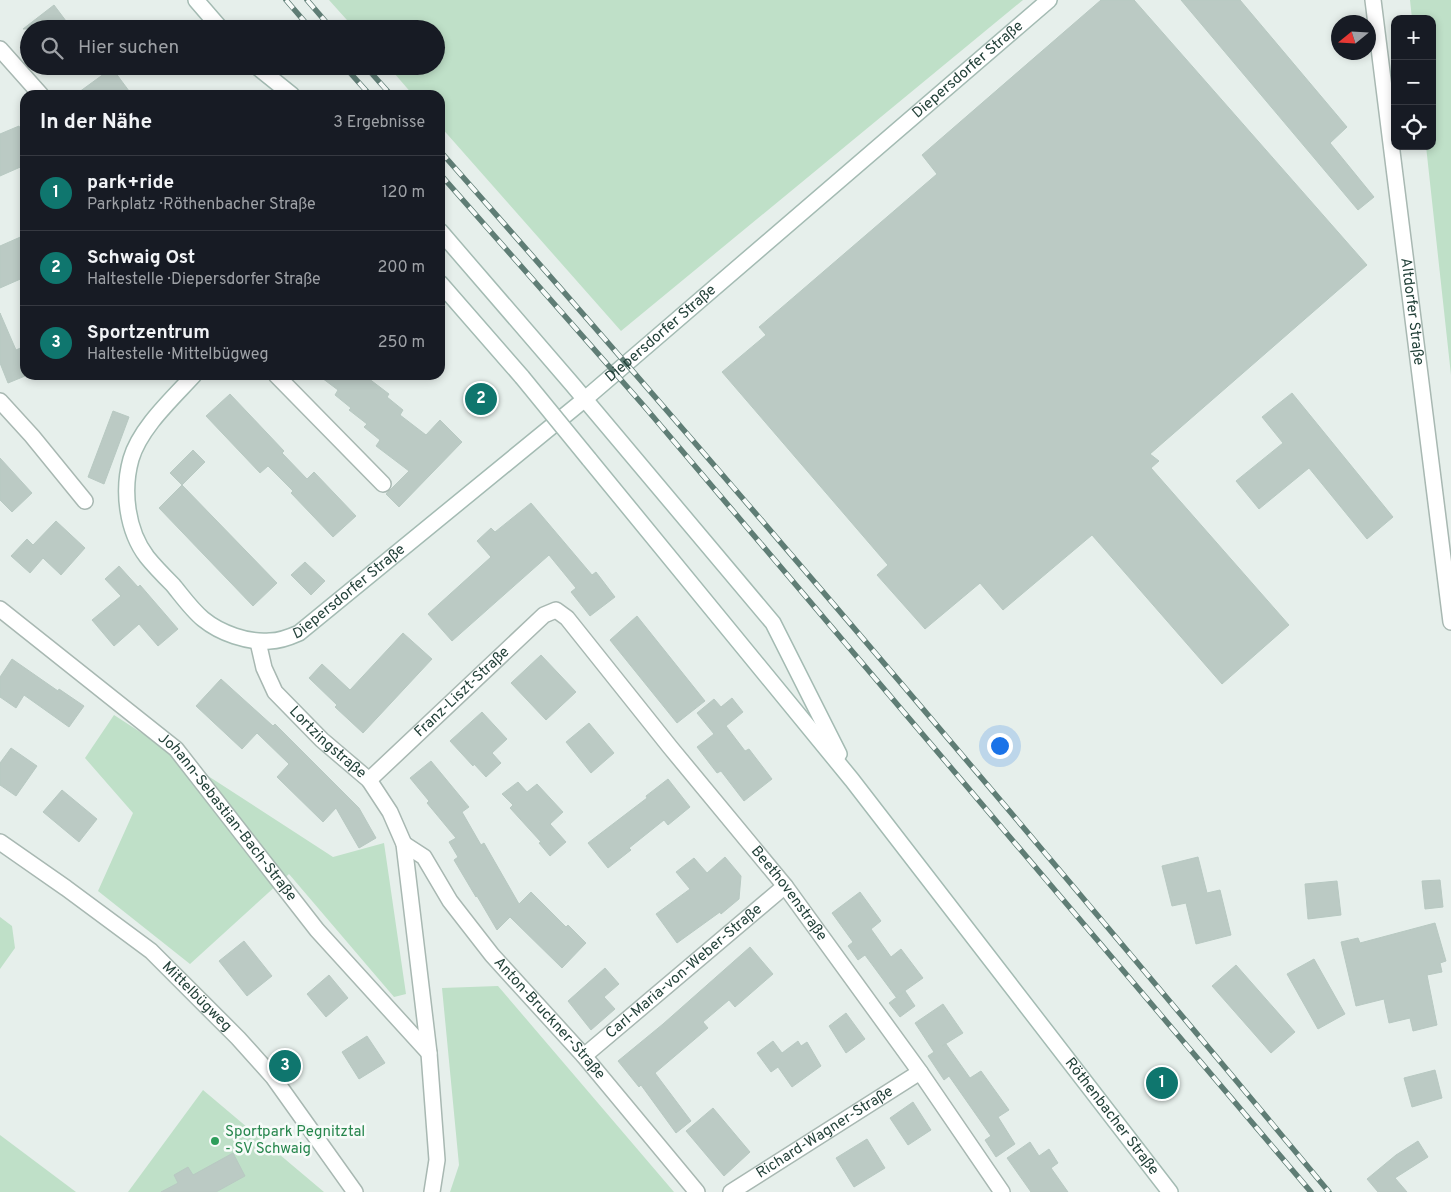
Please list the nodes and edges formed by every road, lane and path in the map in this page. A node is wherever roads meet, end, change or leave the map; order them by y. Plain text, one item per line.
1 (196, 0) edge
2 (1049, 0) edge
3 (1373, 0) edge
4 (213, 20) edge
5 (0, 49) edge
6 (20, 71) edge
7 (23, 75) edge
8 (262, 75) edge
9 (266, 75) edge
10 (37, 90) edge
11 (274, 90) edge
12 (286, 90) edge
13 (445, 237) edge
14 (445, 289) edge
15 (189, 380) edge
16 (281, 380) edge
17 (585, 399) junction
18 (0, 401) edge
19 (383, 484) dead end
20 (85, 501) dead end
21 (0, 609) edge
22 (556, 610) joint
23 (1451, 622) edge
24 (258, 642) junction
25 (369, 780) junction
26 (852, 780) junction
27 (0, 842) edge
28 (404, 844) junction
29 (785, 886) junction
30 (429, 1053) junction
31 (584, 1056) junction
32 (920, 1072) junction
33 (355, 1192) edge
34 (432, 1192) edge
35 (697, 1192) edge
36 (731, 1192) edge
37 (1002, 1192) edge
38 (1170, 1192) edge

1 - 4 street
2 - 17 street, Diepersdorfer Straße
3 - 23 street, Altdorfer Straße
5 - 6 street
7 - 10 street
8 - 11 street
9 - 12 street
13 - 17 street
14 - 26 street, bridge
15 - 24 street
16 - 19 street
17 - 24 street, Diepersdorfer Straße
17 - 26 street
18 - 20 street
21 - 30 street, Johann-Sebastian-Bach-Straße
22 - 25 street, Franz-Liszt-Straße
22 - 29 street, Beethovenstraße
24 - 25 street, Lortzingstraße
25 - 28 street, Lortzingstraße
26 - 38 street, Röthenbacher Straße
27 - 33 street, Mittelbügweg
28 - 30 street, Lortzingstraße
28 - 31 street, Anton-Bruckner-Straße
29 - 31 street, Carl-Maria-von-Weber-Straße
29 - 32 street, Beethovenstraße
30 - 34 street, Lortzingstraße
31 - 35 street, Anton-Bruckner-Straße
32 - 36 street, Richard-Wagner-Straße
32 - 37 street, Beethovenstraße

